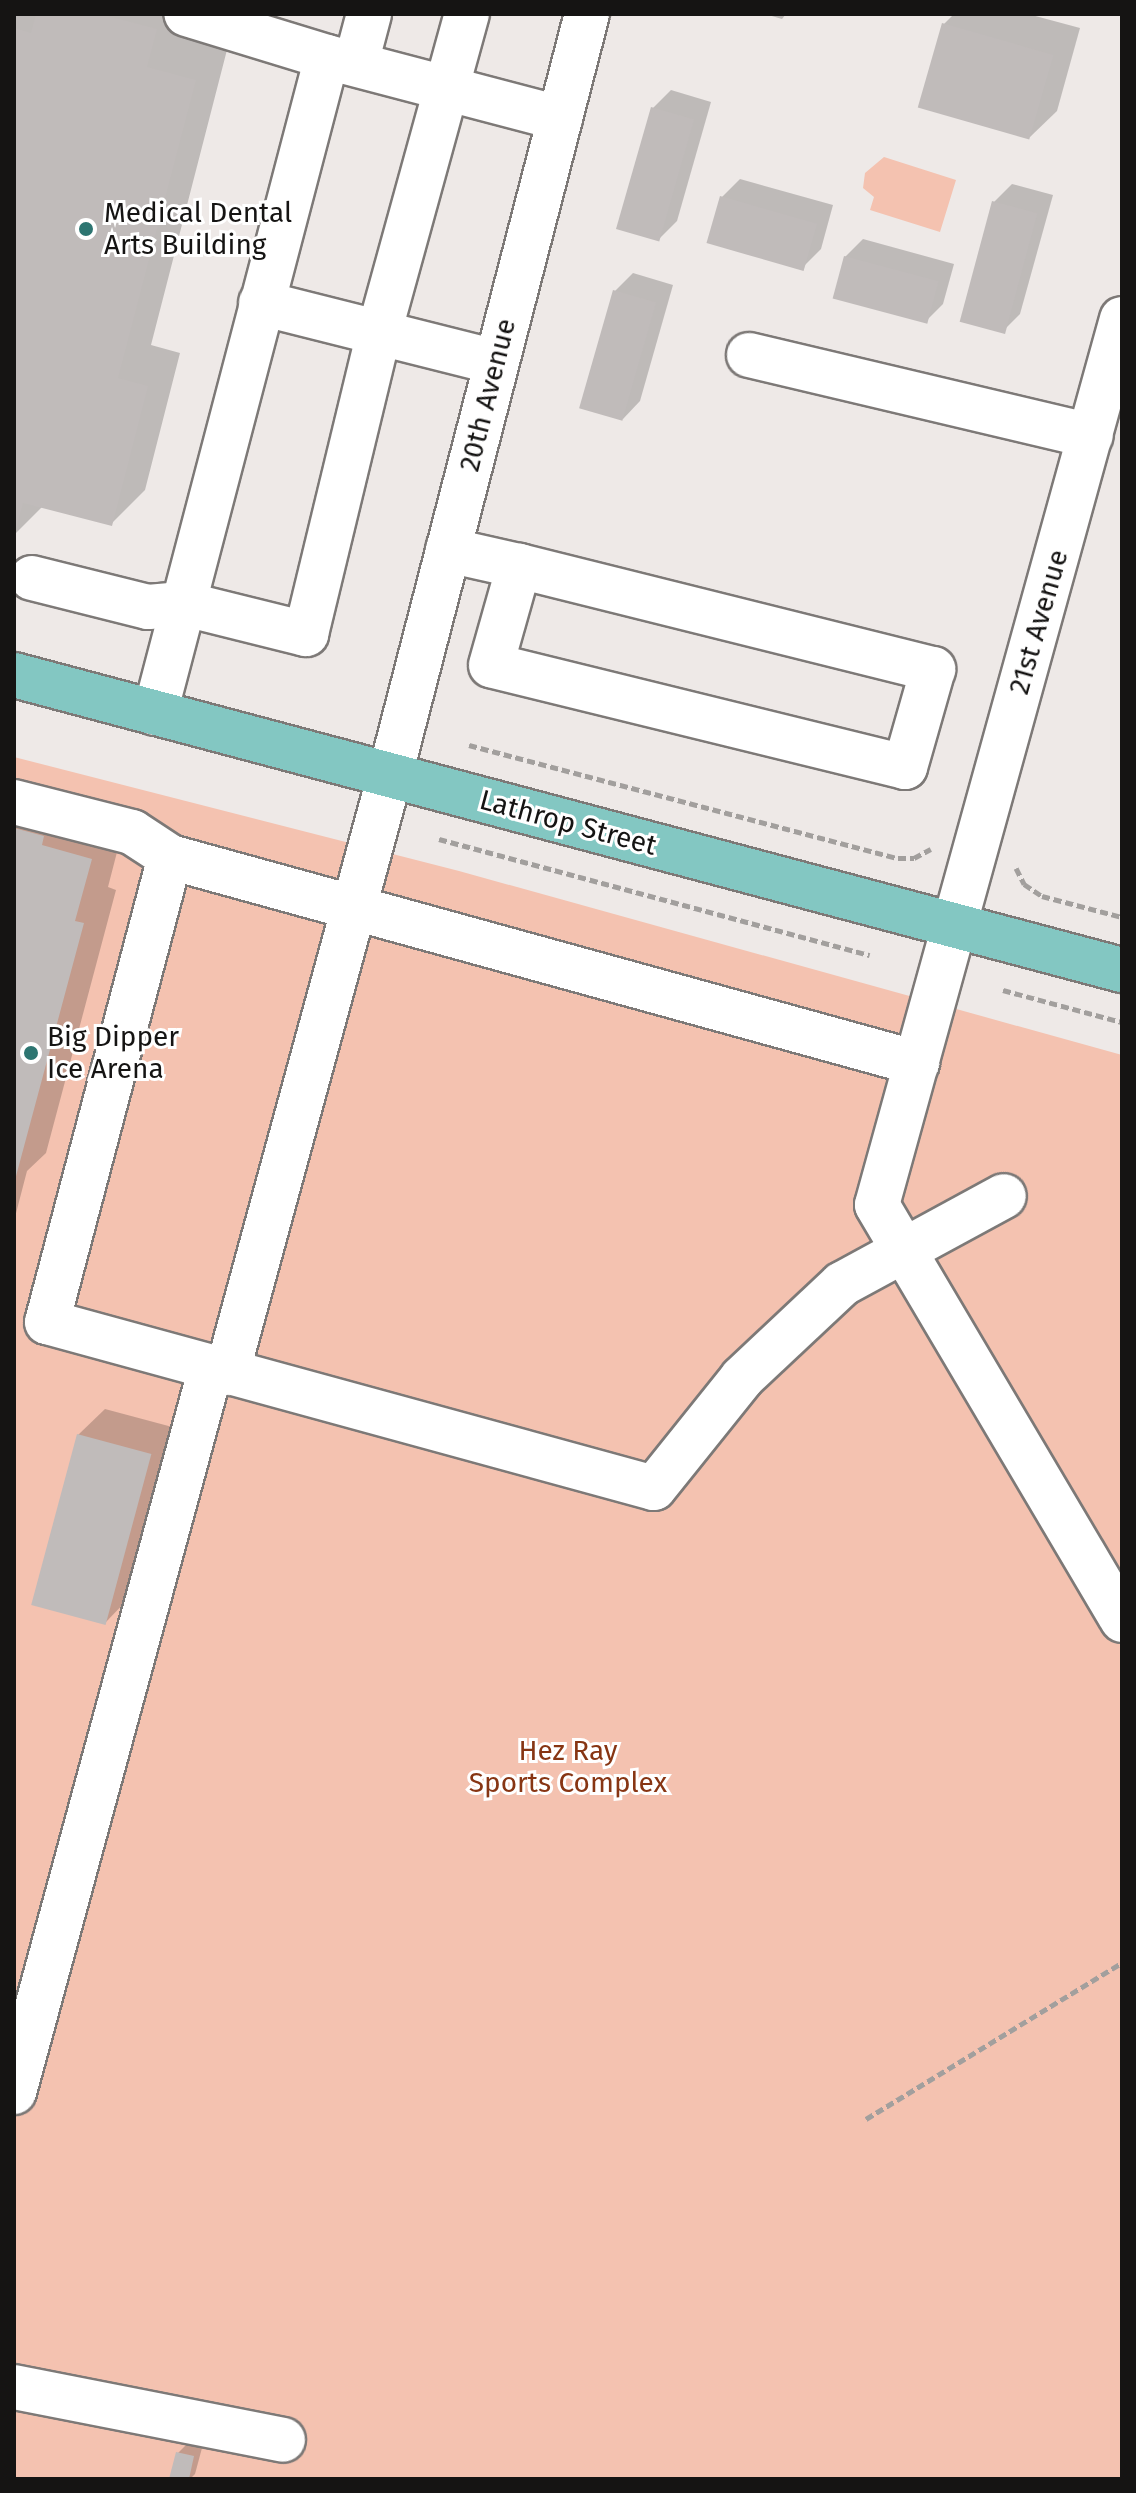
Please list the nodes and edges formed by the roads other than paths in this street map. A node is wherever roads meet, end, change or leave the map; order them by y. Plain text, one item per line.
1 (186, 14) edge
2 (369, 14) edge
3 (467, 14) edge
4 (587, 14) edge
5 (242, 23) edge
6 (341, 60) junction
7 (447, 88) junction
8 (560, 118) junction
9 (261, 303) junction
10 (1122, 319) edge
11 (379, 333) junction
12 (749, 355) dead end
13 (496, 362) junction
14 (1091, 436) junction
15 (448, 550) junction
16 (519, 566) junction
17 (32, 578) dead end
18 (185, 604) junction
19 (14, 675) edge
20 (155, 713) junction
21 (390, 775) junction
22 (14, 802) edge
23 (170, 857) junction
24 (351, 907) junction
25 (954, 926) junction
26 (1122, 970) edge
27 (917, 1063) junction
28 (1004, 1196) dead end
29 (904, 1250) junction
30 (219, 1370) junction
31 (1122, 1620) edge
32 (14, 2092) edge
33 (14, 2387) edge
34 (283, 2440) dead end

1 - 5 street
2 - 6 street
3 - 7 street
4 - 8 street, 20th Avenue
5 - 6 street
6 - 7 street
6 - 9 street
7 - 8 street
7 - 11 street
8 - 13 street, 20th Avenue
9 - 11 street
9 - 18 street
10 - 14 street, 21st Avenue
11 - 13 street
11 - 18 street
12 - 14 street
13 - 15 street, 20th Avenue
14 - 25 street, 21st Avenue
15 - 16 street
15 - 21 street, 20th Avenue
16 - 16 street
17 - 18 street
18 - 20 street
19 - 20 main road, Lathrop Street
20 - 21 main road, Lathrop Street
21 - 24 street, 20th Avenue
21 - 25 main road, Lathrop Street
22 - 23 street
23 - 24 street
23 - 30 street
24 - 27 street
24 - 30 street, 20th Avenue
25 - 26 main road, Lathrop Street
25 - 27 street, 21st Avenue
27 - 29 street, 21st Avenue
28 - 29 street
29 - 30 street
29 - 31 street, 21st Avenue
30 - 32 street, 20th Avenue
33 - 34 street

